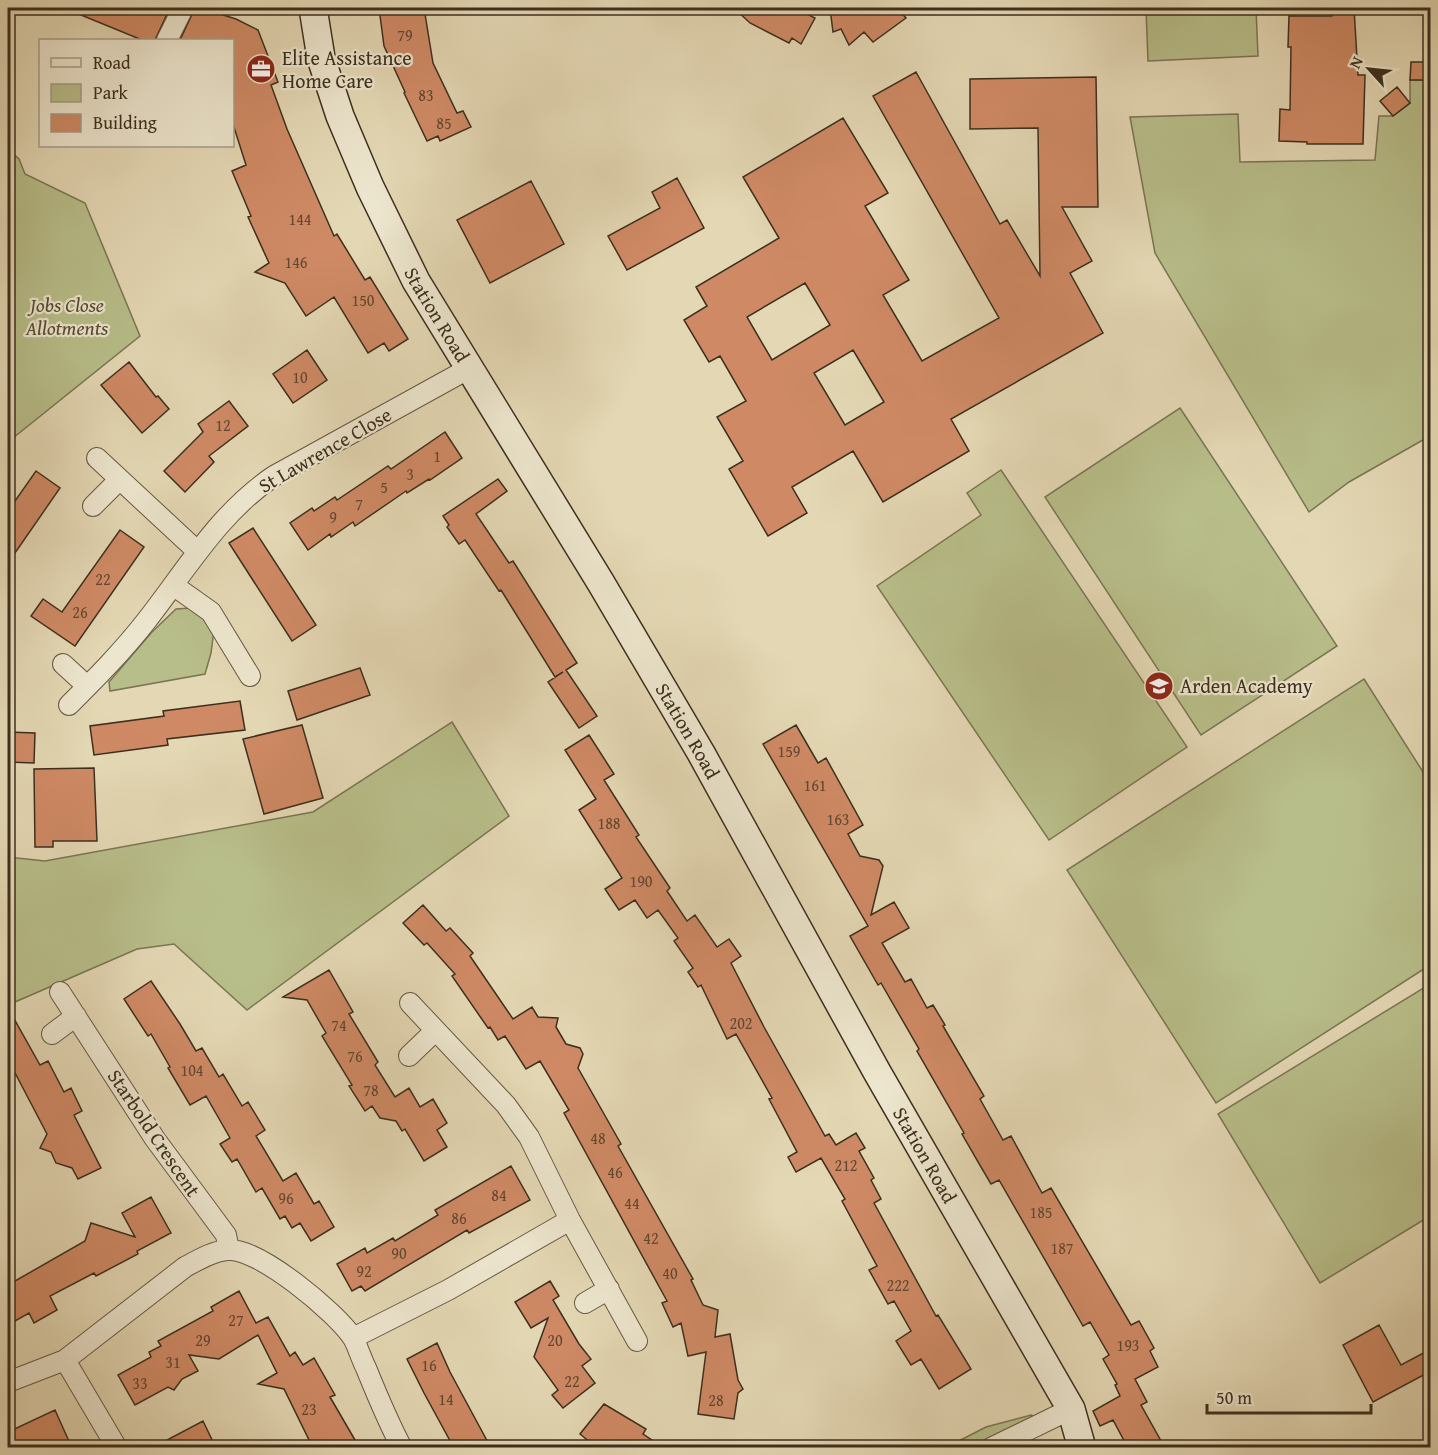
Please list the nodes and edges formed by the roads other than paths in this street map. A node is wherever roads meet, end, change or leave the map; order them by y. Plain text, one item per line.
1 (183, 8) edge
2 (313, 8) edge
3 (167, 39) edge
4 (468, 369) junction
5 (97, 458) dead end
6 (119, 480) junction
7 (93, 506) dead end
8 (198, 551) junction
9 (173, 585) junction
10 (63, 664) dead end
11 (250, 676) dead end
12 (87, 686) junction
13 (69, 705) dead end
14 (60, 992) dead end
15 (411, 1003) dead end
16 (76, 1016) junction
17 (435, 1031) junction
18 (52, 1034) dead end
19 (409, 1056) dead end
20 (570, 1220) junction
21 (229, 1250) junction
22 (609, 1289) junction
23 (585, 1304) dead end
24 (352, 1338) junction
25 (637, 1341) dead end
26 (64, 1360) junction
27 (8, 1382) edge
28 (1071, 1409) junction
29 (117, 1448) edge
30 (402, 1448) edge
31 (992, 1448) edge
32 (1082, 1448) edge

1 - 3 street
2 - 4 main road, Station Road
4 - 8 street, St Lawrence Close
4 - 28 main road, Station Road
5 - 6 street
6 - 7 street
6 - 8 street
8 - 9 street, St Lawrence Close
9 - 11 street
9 - 12 street, St Lawrence Close
10 - 12 street
12 - 13 street, St Lawrence Close
14 - 16 street, Starbold Crescent
15 - 17 street
16 - 18 street
16 - 21 street, Starbold Crescent
17 - 19 street
17 - 20 street
20 - 22 street
20 - 24 street
21 - 24 street
21 - 26 street
22 - 23 street
22 - 25 street
24 - 30 street
26 - 27 street
26 - 29 street
28 - 31 street
28 - 32 main road, Station Road

